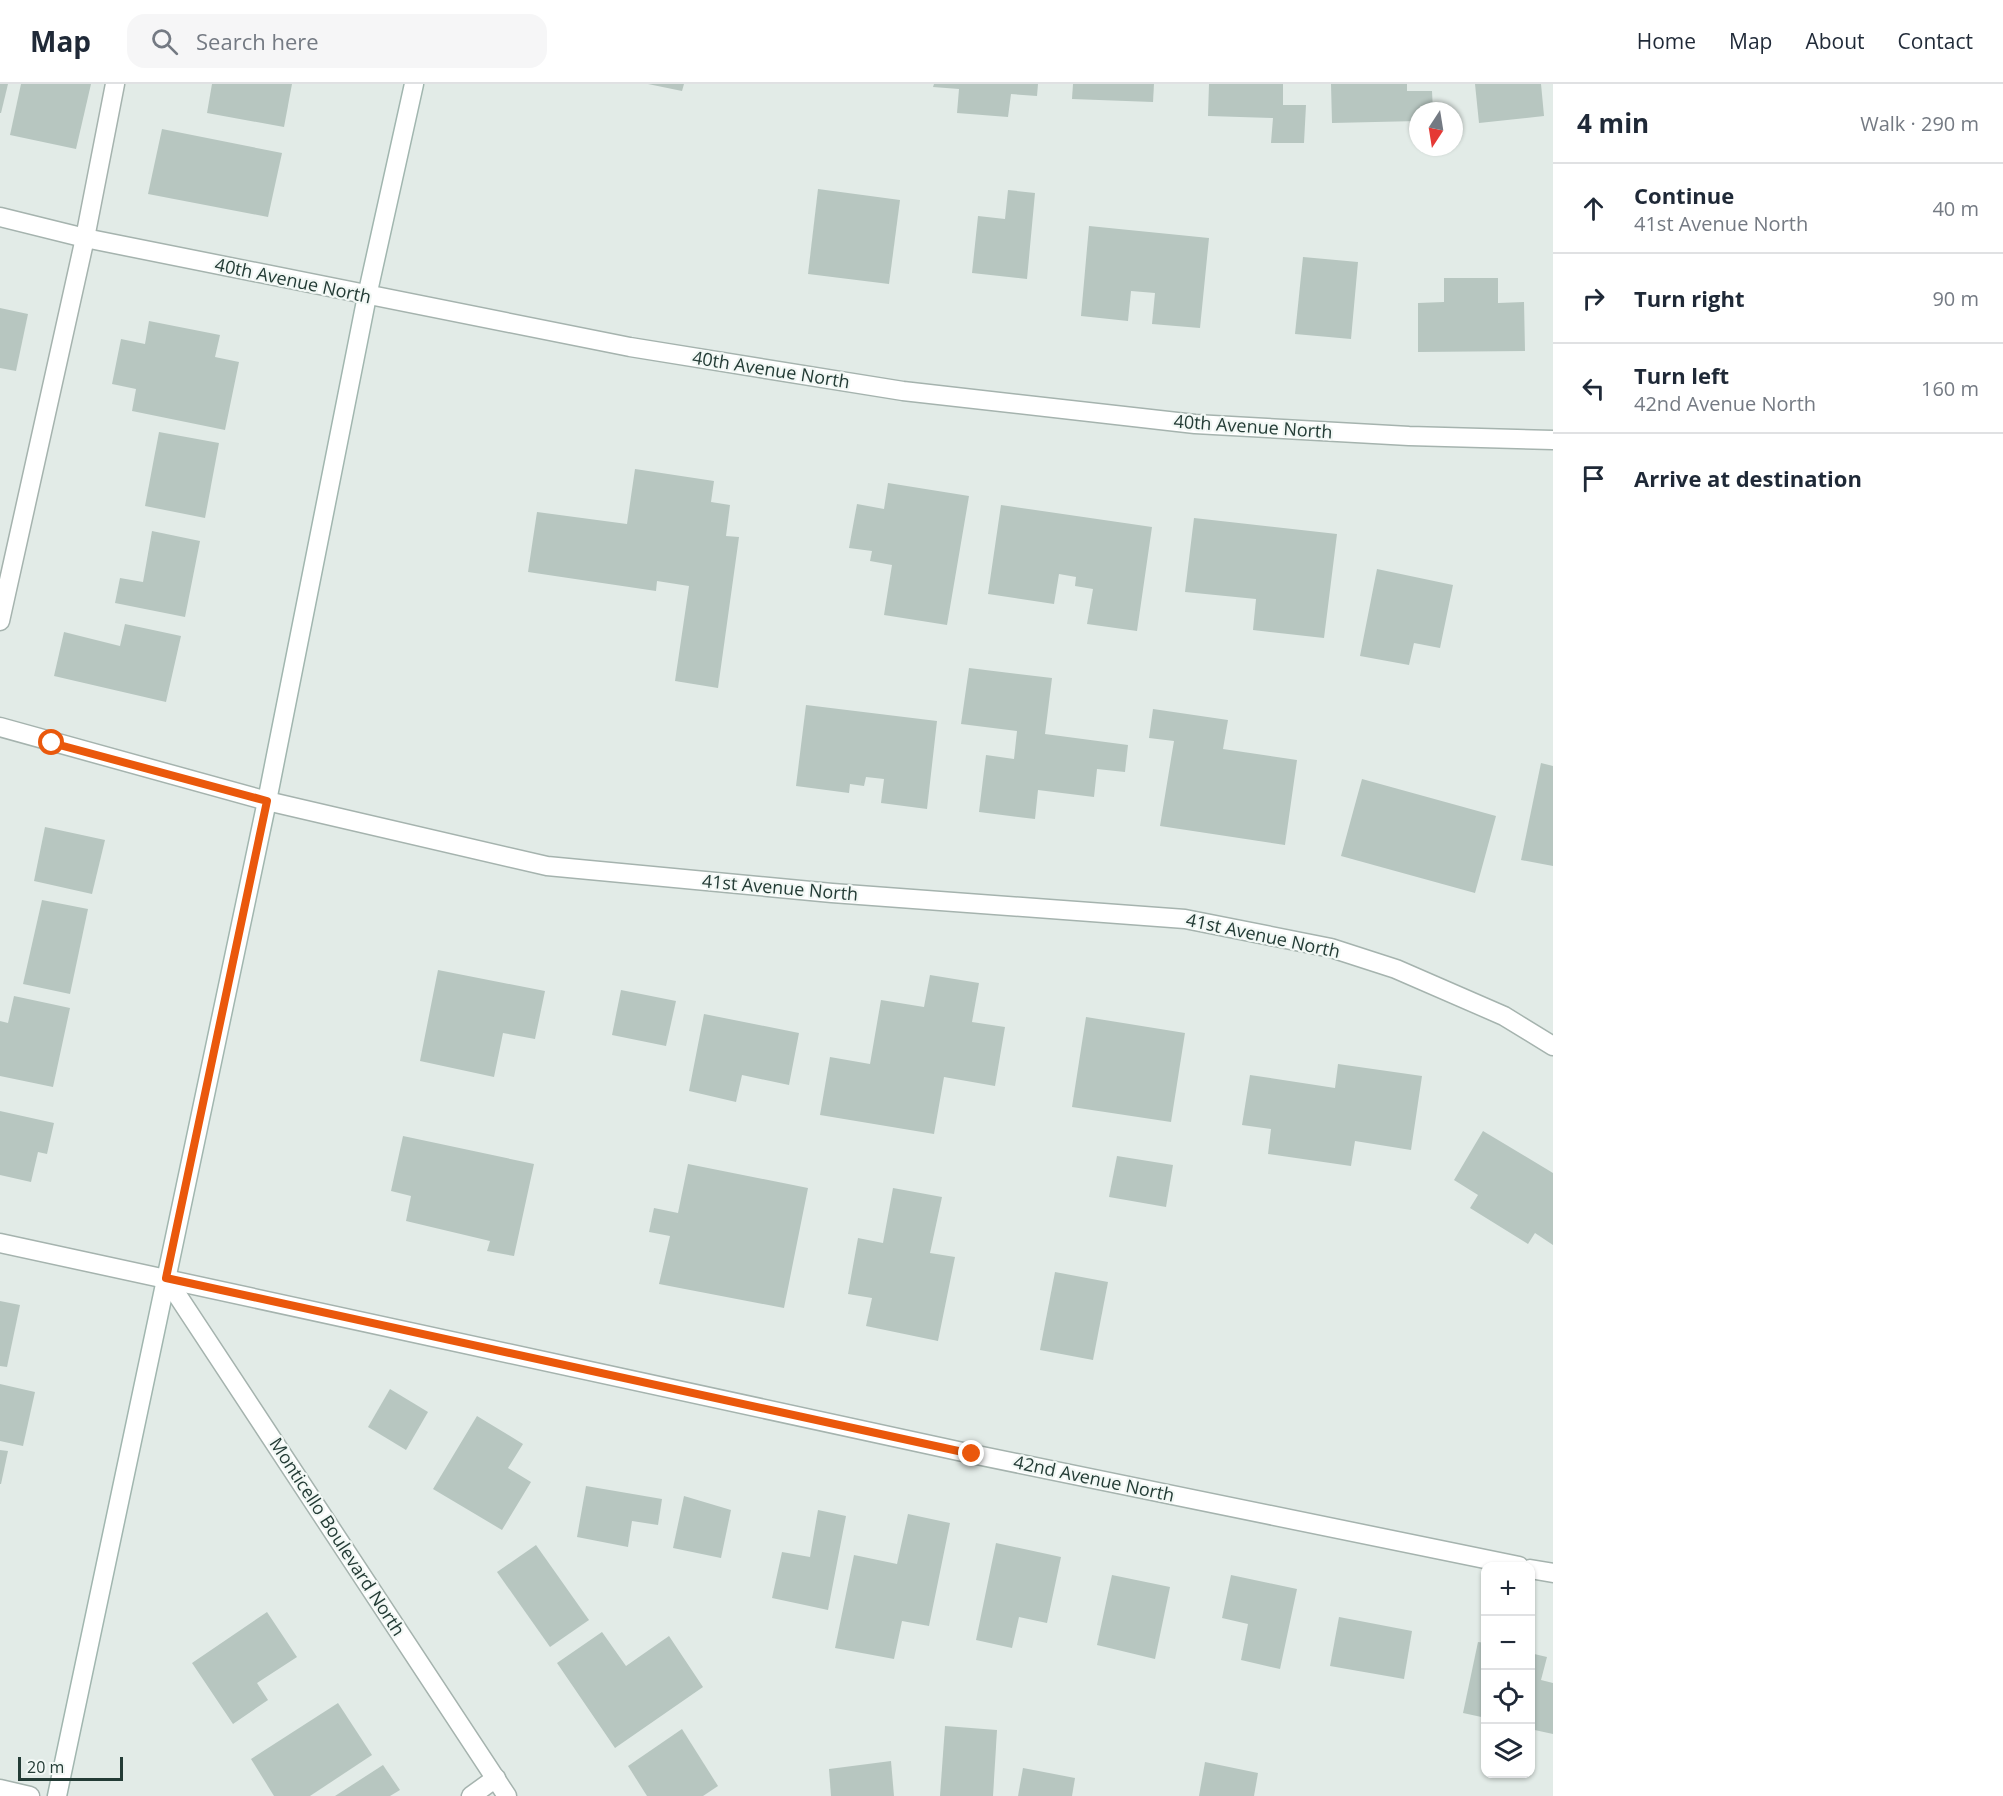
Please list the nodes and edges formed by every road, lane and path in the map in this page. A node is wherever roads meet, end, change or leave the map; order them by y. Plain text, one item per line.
1 (115, 84) edge
2 (414, 84) edge
3 (0, 217) edge
4 (85, 238) junction
5 (367, 296) junction
6 (1553, 440) edge
7 (0, 621) edge
8 (0, 727) edge
9 (267, 801) junction
10 (1553, 1046) edge
11 (0, 1243) edge
12 (166, 1278) junction
13 (1500, 1562) edge
14 (1535, 1570) edge
15 (1553, 1573) edge
16 (496, 1778) junction
17 (0, 1789) edge
18 (30, 1796) edge
19 (57, 1796) edge
20 (471, 1796) edge
21 (507, 1796) edge

1 - 4 street
2 - 5 street
3 - 4 street, 40th Avenue North
4 - 5 street, 40th Avenue North
4 - 7 street
5 - 6 street, 40th Avenue North
5 - 9 street
8 - 9 street, 41st Avenue North
9 - 10 street, 41st Avenue North
9 - 12 street
11 - 12 street, 42nd Avenue North
12 - 13 street, 42nd Avenue North
12 - 16 street, Monticello Boulevard North
12 - 19 street
14 - 15 street
16 - 20 street
16 - 21 street, Monticello Boulevard North
17 - 18 street

